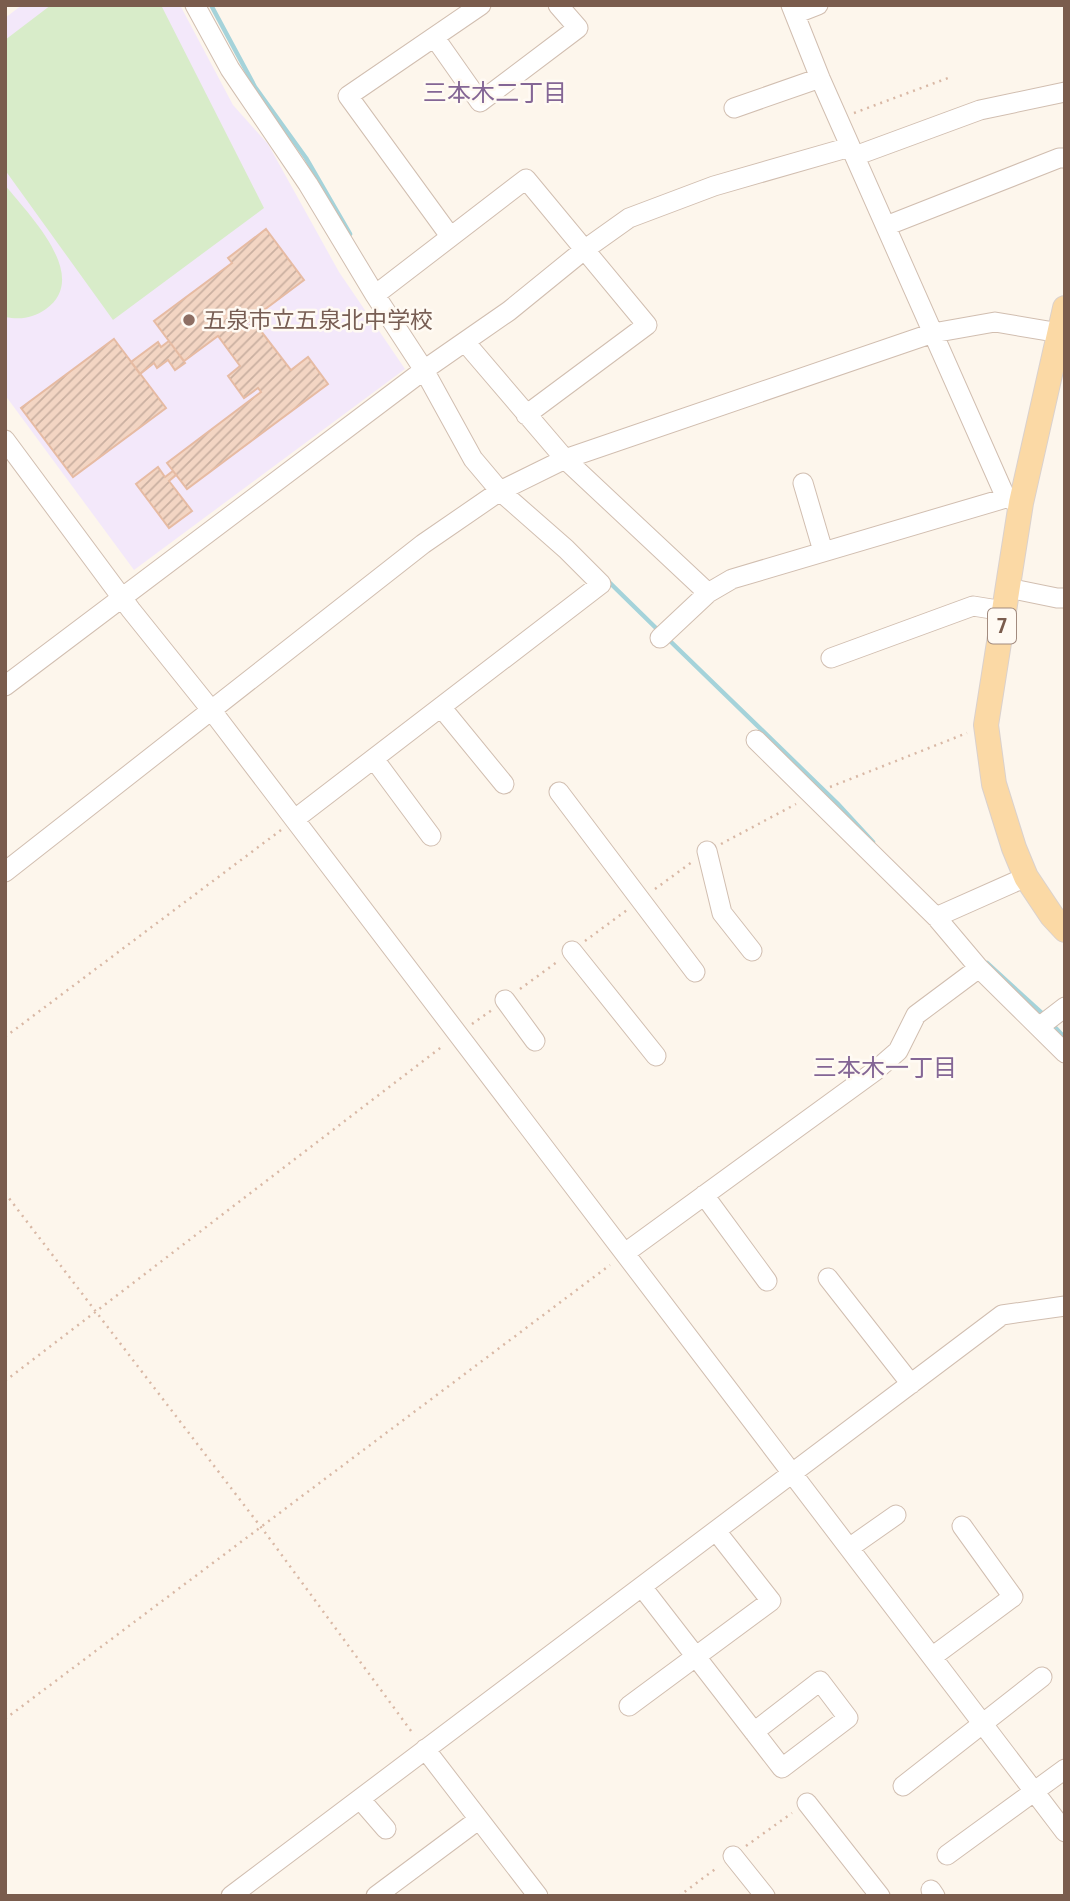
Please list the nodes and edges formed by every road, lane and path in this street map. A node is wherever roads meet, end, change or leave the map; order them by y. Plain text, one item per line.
1 (195, 5) edge
2 (481, 5) edge
3 (558, 5) edge
4 (818, 5) edge
5 (793, 10) edge
6 (435, 38) junction
7 (820, 78) junction
8 (948, 78) dead end
9 (1065, 92) edge
10 (734, 108) dead end
11 (838, 119) junction
12 (853, 152) junction
13 (1065, 158) edge
14 (886, 226) junction
15 (450, 236) junction
16 (584, 250) junction
17 (375, 295) junction
18 (1065, 308) edge
19 (933, 332) junction
20 (1062, 333) edge
21 (464, 342) junction
22 (424, 370) junction
23 (526, 415) junction
24 (5, 440) edge
25 (565, 459) junction
26 (803, 483) dead end
27 (500, 491) junction
28 (1013, 500) junction
29 (823, 551) junction
30 (708, 593) junction
31 (1065, 597) edge
32 (123, 598) junction
33 (1006, 599) junction
34 (660, 638) dead end
35 (831, 658) dead end
36 (5, 686) edge
37 (441, 707) junction
38 (212, 711) junction
39 (986, 725) junction
40 (756, 740) dead end
41 (374, 759) junction
42 (504, 784) dead end
43 (559, 792) dead end
44 (818, 792) dead end
45 (295, 819) junction
46 (431, 836) dead end
47 (707, 852) dead end
48 (5, 872) edge
49 (1026, 877) junction
50 (936, 917) junction
51 (1065, 930) edge
52 (572, 951) dead end
53 (752, 951) dead end
54 (979, 968) junction
55 (695, 972) dead end
56 (505, 1000) dead end
57 (1065, 1007) edge
58 (1040, 1027) junction
59 (458, 1035) junction
60 (5, 1037) edge
61 (535, 1041) dead end
62 (1065, 1054) edge
63 (656, 1056) dead end
64 (5, 1193) edge
65 (704, 1195) junction
66 (625, 1253) junction
67 (828, 1278) dead end
68 (767, 1281) dead end
69 (1065, 1306) edge
70 (95, 1313) junction
71 (5, 1381) edge
72 (911, 1384) junction
73 (792, 1474) junction
74 (896, 1515) dead end
75 (962, 1526) dead end
76 (261, 1529) junction
77 (716, 1531) junction
78 (849, 1548) junction
79 (642, 1587) junction
80 (695, 1656) junction
81 (932, 1657) junction
82 (1042, 1677) dead end
83 (629, 1706) dead end
84 (5, 1719) edge
85 (983, 1724) junction
86 (754, 1732) junction
87 (425, 1749) junction
88 (1065, 1769) edge
89 (903, 1786) dead end
90 (1034, 1792) junction
91 (360, 1799) junction
92 (807, 1803) dead end
93 (478, 1820) junction
94 (386, 1829) dead end
95 (1065, 1832) edge
96 (947, 1855) dead end
97 (733, 1856) dead end
98 (231, 1896) edge
99 (376, 1896) edge
100 (538, 1896) edge
101 (765, 1896) edge
102 (880, 1896) edge

1 - 17 street
2 - 6 street
3 - 6 street
4 - 5 street
5 - 7 street
6 - 15 street
7 - 10 street
7 - 11 street
8 - 11 path
9 - 12 street
11 - 12 street
12 - 14 street
12 - 16 street
13 - 14 street
14 - 19 street
15 - 16 street
15 - 17 street
16 - 21 street
16 - 23 street
17 - 22 street
18 - 20 main road, 7
19 - 20 street
19 - 25 street
19 - 28 street
20 - 28 main road, 7
21 - 22 street
21 - 23 street
22 - 27 street
22 - 32 street
23 - 25 street
24 - 32 street
25 - 27 street
25 - 30 street
26 - 29 street
27 - 37 street
27 - 38 street
28 - 29 street
28 - 33 main road, 7
29 - 30 street
30 - 34 street
31 - 33 street
32 - 36 street
32 - 38 street
33 - 35 street
33 - 39 main road, 7
37 - 41 street
37 - 42 street
38 - 45 street
38 - 48 street
39 - 44 path
39 - 49 main road, 7
40 - 50 street
41 - 45 street
41 - 46 street
43 - 55 street
45 - 59 street
45 - 60 path
47 - 53 street
49 - 50 street
49 - 51 main road, 7
50 - 54 street
52 - 63 street
54 - 58 street
54 - 65 street
56 - 61 street
57 - 58 street
58 - 62 street
59 - 66 street
59 - 70 path
64 - 70 path
65 - 66 street
65 - 68 street
66 - 73 street
66 - 76 path
67 - 72 street
69 - 72 street
70 - 71 path
70 - 76 path
72 - 73 street
73 - 77 street
73 - 78 street
74 - 78 street
75 - 81 street
76 - 84 path
76 - 87 path
77 - 79 street
77 - 80 street
78 - 81 street
79 - 80 street
79 - 87 street
80 - 83 street
80 - 86 street
81 - 85 street
82 - 85 street
85 - 89 street
85 - 90 street
86 - 86 street
87 - 91 street
87 - 93 street
88 - 90 street
90 - 95 street
90 - 96 street
91 - 94 street
91 - 98 street
92 - 102 street
93 - 99 street
93 - 100 street
97 - 101 street

